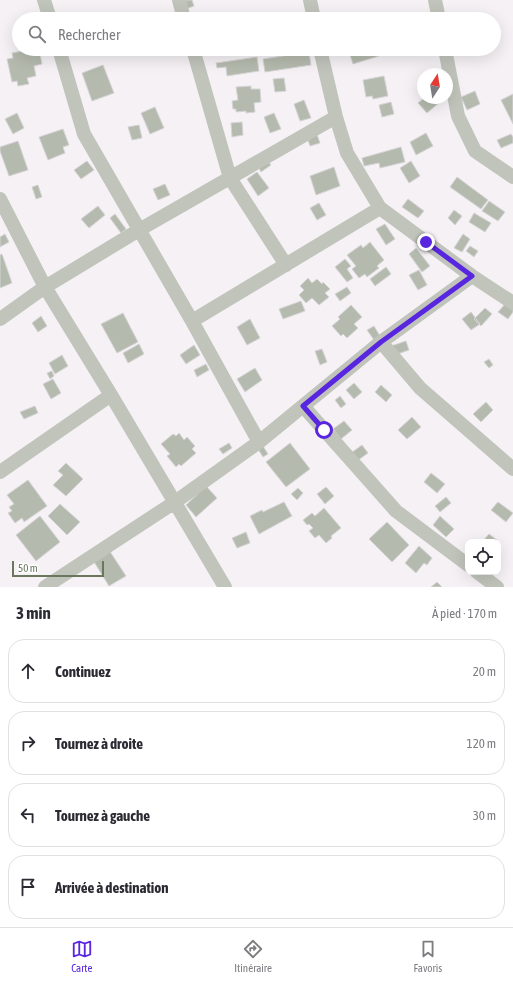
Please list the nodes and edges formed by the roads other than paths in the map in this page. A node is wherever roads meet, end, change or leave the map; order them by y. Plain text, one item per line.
1 (44, 0) edge
2 (179, 0) edge
3 (310, 0) edge
4 (435, 0) edge
5 (48, 12) edge
6 (182, 12) edge
7 (313, 12) edge
8 (438, 12) edge
9 (61, 56) edge
10 (195, 56) edge
11 (322, 56) edge
12 (446, 56) edge
13 (336, 117) junction
14 (513, 177) edge
15 (230, 178) junction
16 (0, 199) edge
17 (380, 208) junction
18 (139, 230) junction
19 (286, 265) junction
20 (472, 276) junction
21 (45, 287) junction
22 (513, 304) edge
23 (0, 319) edge
24 (192, 321) junction
25 (381, 342) junction
26 (111, 394) junction
27 (303, 406) junction
28 (259, 442) junction
29 (513, 469) edge
30 (0, 472) edge
31 (175, 502) junction
32 (465, 563) edge
33 (481, 575) edge
34 (45, 587) edge
35 (225, 587) edge
36 (497, 587) edge

1 - 5 street
2 - 6 street
3 - 7 street
4 - 8 street
9 - 18 street
10 - 15 street
11 - 13 street
12 - 14 street
13 - 15 street
13 - 17 street
15 - 18 street
15 - 19 street
16 - 21 street
17 - 19 street
17 - 20 street
18 - 21 street
18 - 24 street
19 - 24 street
20 - 22 street
20 - 25 street
21 - 23 street
21 - 26 street
24 - 28 street
25 - 27 street
25 - 29 street
26 - 30 street
26 - 31 street
27 - 28 street
27 - 32 street
28 - 31 street
31 - 34 street
31 - 35 street
33 - 36 street

